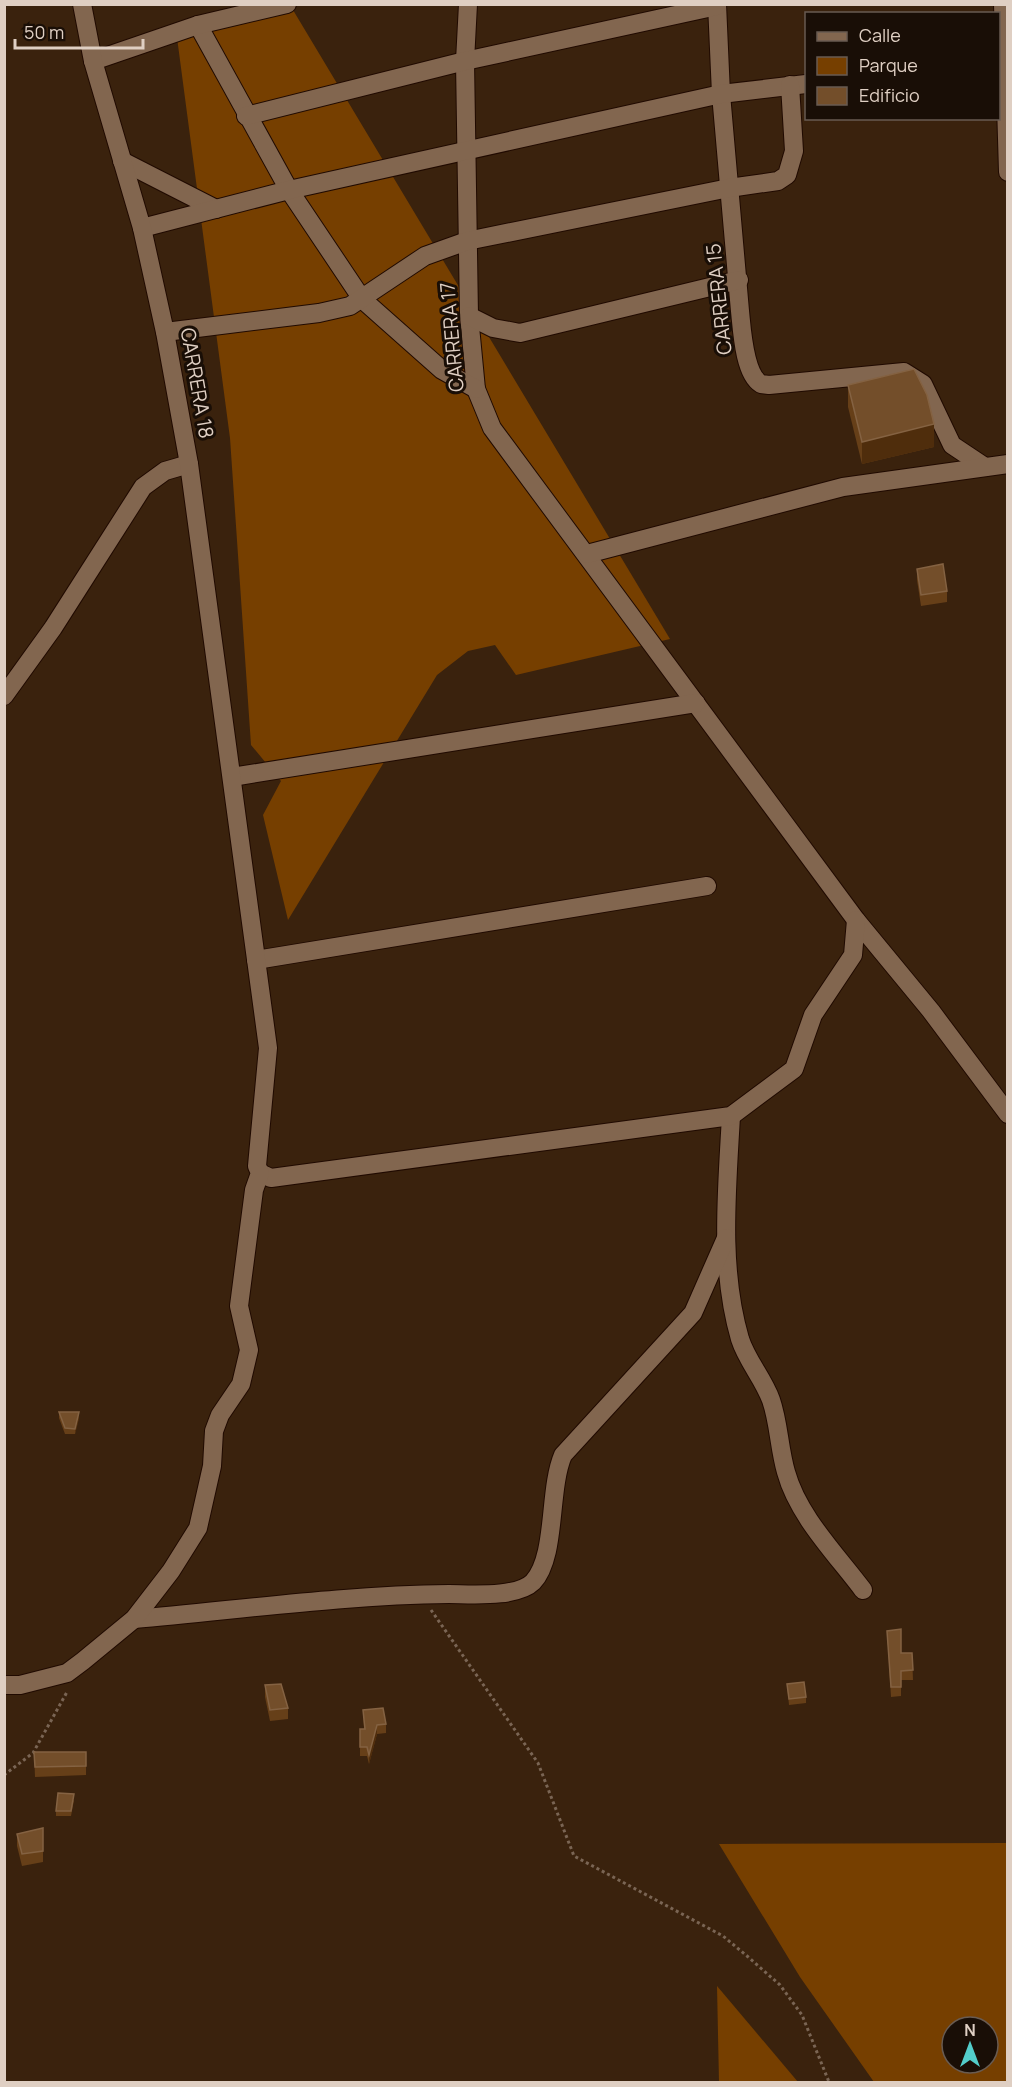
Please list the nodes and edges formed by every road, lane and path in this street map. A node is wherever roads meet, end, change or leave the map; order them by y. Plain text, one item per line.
1 (82, 4) edge
2 (287, 4) edge
3 (468, 4) edge
4 (1003, 4) edge
5 (717, 5) edge
6 (198, 25) junction
7 (93, 61) junction
8 (465, 61) junction
9 (1004, 75) edge
10 (798, 85) edge
11 (721, 94) junction
12 (246, 116) junction
13 (466, 151) junction
14 (122, 161) junction
15 (1008, 172) edge
16 (729, 188) junction
17 (290, 190) junction
18 (216, 209) junction
19 (142, 228) junction
20 (467, 241) junction
21 (739, 280) junction
22 (362, 299) junction
23 (469, 316) junction
24 (165, 332) junction
25 (476, 389) junction
26 (1008, 464) edge
27 (189, 465) junction
28 (985, 467) junction
29 (587, 554) junction
30 (4, 696) edge
31 (696, 703) junction
32 (232, 777) junction
33 (707, 886) dead end
34 (856, 920) junction
35 (256, 960) junction
36 (1008, 1114) edge
37 (730, 1116) junction
38 (260, 1173) junction
39 (726, 1238) junction
40 (863, 1590) dead end
41 (419, 1594) junction
42 (134, 1619) junction
43 (83, 1661) junction
44 (4, 1685) edge
45 (4, 1775) edge
46 (829, 2082) edge

1 - 7 street, CARRERA 18
2 - 6 street
3 - 8 street, CARRERA 17
4 - 9 street
5 - 8 street
5 - 11 street, CARRERA 15
6 - 7 street
6 - 12 street
7 - 14 street, CARRERA 18
8 - 12 street
8 - 13 street, CARRERA 17
9 - 15 street
10 - 11 street
10 - 16 street
11 - 13 street
11 - 16 street, CARRERA 15
12 - 17 street
13 - 17 street
13 - 20 street, CARRERA 17
14 - 18 street
14 - 19 street, CARRERA 18
16 - 20 street
16 - 21 street, CARRERA 15
17 - 18 street
17 - 22 street
18 - 19 street
19 - 24 street, CARRERA 18
20 - 22 street
20 - 23 street, CARRERA 17
21 - 23 street
21 - 28 street, CARRERA 15
22 - 24 street
22 - 25 street
23 - 25 street, CARRERA 17
24 - 27 street, CARRERA 18
25 - 29 street, CARRERA 17
26 - 28 street
27 - 30 street
27 - 32 street, CARRERA 18
28 - 29 street
29 - 31 street, CARRERA 17
31 - 32 street
31 - 34 street, CARRERA 17
32 - 35 street, CARRERA 18
33 - 35 street
34 - 36 street, CARRERA 17
34 - 37 street
35 - 38 street, CARRERA 18
37 - 38 street
37 - 39 street
38 - 42 street, CARRERA 18
39 - 40 street
39 - 41 street
41 - 42 street
41 - 46 path
42 - 43 street, CARRERA 18
43 - 44 street, CARRERA 18
43 - 45 path

